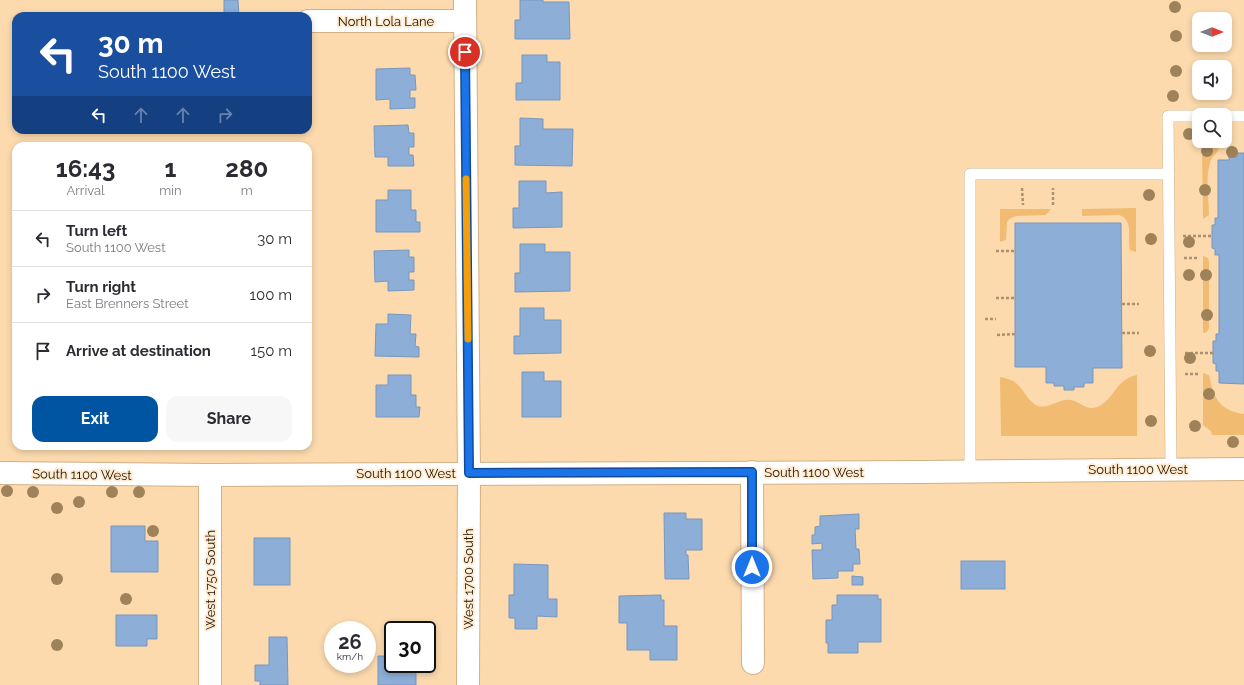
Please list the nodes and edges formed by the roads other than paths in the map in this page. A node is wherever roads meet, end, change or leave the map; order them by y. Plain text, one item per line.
1 (465, 10) edge
2 (312, 21) edge
3 (1192, 116) edge
4 (1232, 116) edge
5 (1244, 116) edge
6 (1169, 174) junction
7 (1171, 468) junction
8 (1244, 469) edge
9 (970, 471) junction
10 (752, 472) junction
11 (0, 473) edge
12 (469, 473) junction
13 (210, 474) junction
14 (753, 663) dead end
15 (210, 685) edge
16 (468, 685) edge

1 - 2 street, North Lola Lane
1 - 12 street, West 1700 South
3 - 6 lane
4 - 5 lane
6 - 7 lane
6 - 9 lane
7 - 8 street, South 1100 West
7 - 9 street, South 1100 West
9 - 10 street, South 1100 West
10 - 12 street, South 1100 West
10 - 14 street
11 - 13 street, South 1100 West
12 - 13 street, South 1100 West
12 - 16 street, West 1700 South
13 - 15 street, West 1750 South

